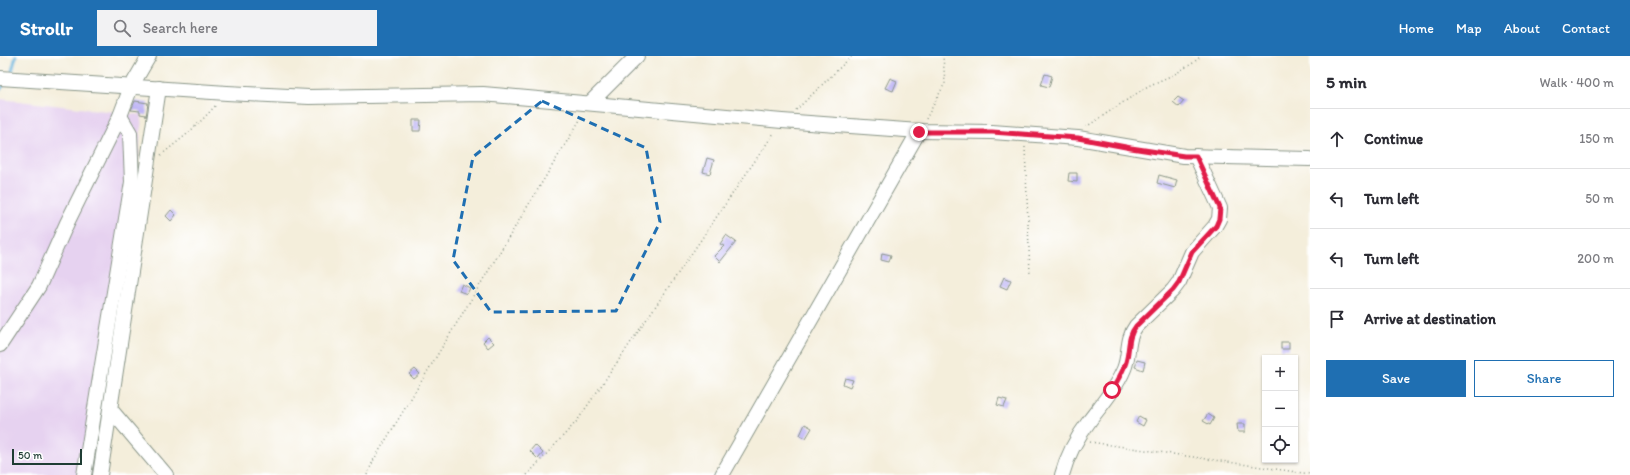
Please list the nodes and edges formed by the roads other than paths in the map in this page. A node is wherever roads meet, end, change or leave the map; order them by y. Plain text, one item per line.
1 (149, 56) edge
2 (637, 56) edge
3 (0, 78) edge
4 (131, 87) junction
5 (159, 88) junction
6 (590, 103) junction
7 (120, 116) junction
8 (919, 132) junction
9 (1196, 156) junction
10 (1310, 159) edge
11 (0, 345) edge
12 (111, 410) junction
13 (84, 475) edge
14 (100, 475) edge
15 (166, 475) edge
16 (722, 475) edge
17 (1062, 475) edge

1 - 4 street
2 - 6 street
3 - 4 street
4 - 5 street
4 - 7 street
5 - 6 street
5 - 12 street
6 - 8 street
7 - 11 street
7 - 13 street
8 - 9 street
8 - 16 street
9 - 10 street
9 - 17 street
12 - 14 street
12 - 15 street

